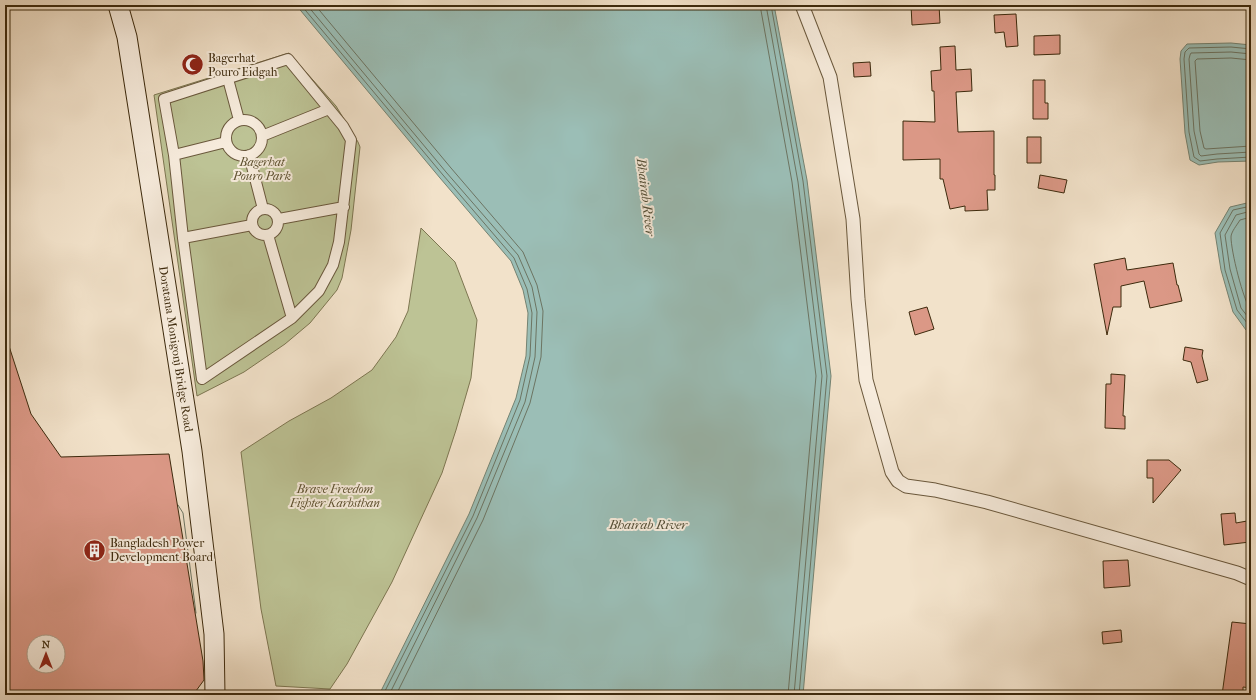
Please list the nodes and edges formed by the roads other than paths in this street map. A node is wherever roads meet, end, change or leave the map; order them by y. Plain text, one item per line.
1 (118, 5) edge
2 (802, 5) edge
3 (228, 79) junction
4 (330, 109) junction
5 (239, 120) junction
6 (262, 136) junction
7 (226, 142) junction
8 (174, 155) junction
9 (249, 155) junction
10 (344, 207) junction
11 (263, 209) junction
12 (279, 219) junction
13 (252, 225) junction
14 (268, 235) junction
15 (183, 238) junction
16 (292, 318) junction
17 (1251, 579) edge
18 (216, 695) edge

1 - 18 main road, Doratana Monigonj Bridge Road
2 - 17 street
3 - 4 street
3 - 5 street
3 - 8 street
4 - 6 street
4 - 10 street
5 - 6 street
5 - 7 street
6 - 9 street
7 - 8 street
7 - 9 street
8 - 15 street
9 - 11 street
10 - 12 street
10 - 16 street
11 - 12 street
11 - 13 street
12 - 14 street
13 - 14 street
13 - 15 street
14 - 16 street
15 - 16 street

